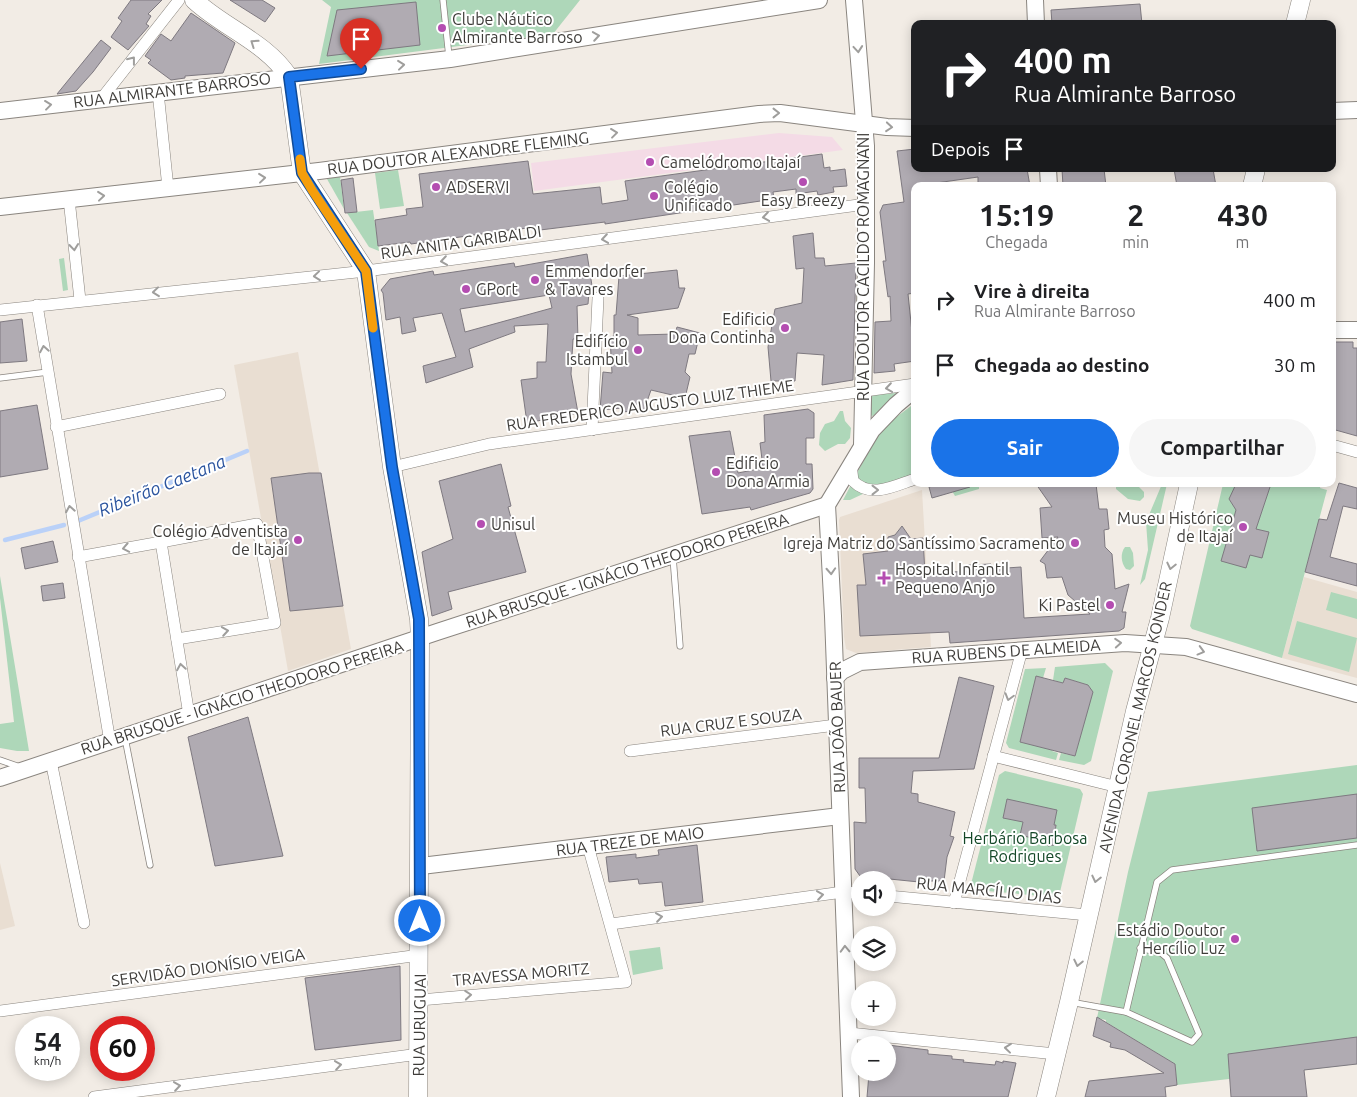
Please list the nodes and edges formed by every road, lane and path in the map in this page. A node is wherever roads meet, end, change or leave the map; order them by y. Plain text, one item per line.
1 (179, 0) edge
2 (194, 0) edge
3 (443, 0) edge
4 (819, 0) edge
5 (854, 0) edge
6 (1038, 0) edge
7 (1301, 0) edge
8 (771, 4) edge
9 (1036, 20) edge
10 (1296, 20) edge
11 (450, 60) junction
12 (289, 77) junction
13 (158, 92) junction
14 (102, 98) junction
15 (0, 110) edge
16 (1357, 110) edge
17 (1336, 111) edge
18 (864, 124) junction
19 (911, 128) edge
20 (302, 173) junction
21 (168, 188) junction
22 (69, 199) junction
23 (866, 204) junction
24 (0, 207) edge
25 (366, 271) junction
26 (598, 298) dead end
27 (80, 300) junction
28 (37, 305) junction
29 (0, 310) edge
30 (1336, 330) edge
31 (1357, 330) edge
32 (48, 372) junction
33 (0, 378) edge
34 (911, 385) edge
35 (863, 391) junction
36 (911, 392) edge
37 (220, 394) dead end
38 (56, 427) junction
39 (592, 430) junction
40 (862, 445) junction
41 (1336, 446) edge
42 (1357, 452) edge
43 (851, 464) junction
44 (392, 467) junction
45 (911, 480) edge
46 (1188, 487) edge
47 (827, 505) junction
48 (161, 542) junction
49 (673, 555) junction
50 (78, 557) junction
51 (177, 639) junction
52 (420, 639) junction
53 (1152, 644) junction
54 (680, 646) dead end
55 (834, 646) junction
56 (1022, 650) junction
57 (860, 662) junction
58 (835, 678) junction
59 (1357, 694) edge
60 (189, 715) junction
61 (836, 725) junction
62 (117, 739) junction
63 (630, 751) dead end
64 (992, 756) junction
65 (0, 760) edge
66 (51, 761) junction
67 (26, 769) junction
68 (0, 778) edge
69 (1118, 787) junction
70 (840, 816) junction
71 (1357, 845) edge
72 (588, 846) junction
73 (150, 865) dead end
74 (420, 866) junction
75 (843, 892) junction
76 (851, 892) edge
77 (896, 897) edge
78 (954, 903) junction
79 (1088, 916) junction
80 (84, 923) dead end
81 (611, 924) junction
82 (1140, 948) junction
83 (420, 955) junction
84 (420, 1000) junction
85 (1070, 1002) junction
86 (0, 1011) edge
87 (1126, 1012) junction
88 (849, 1033) junction
89 (418, 1054) junction
90 (1056, 1054) junction
91 (94, 1097) edge
92 (418, 1097) edge
93 (851, 1097) edge
94 (1046, 1097) edge

14 -> 1 street
12 -> 2 main road
3 - 11 lane
4 - 8 street, RUA ALMIRANTE BARROSO
5 -> 18 street, RUA DOUTOR CACILDO ROMAGNANI
6 - 9 street
7 - 10 main road
11 -> 8 street, RUA ALMIRANTE BARROSO
12 -> 11 street, RUA ALMIRANTE BARROSO
12 - 13 street, RUA ALMIRANTE BARROSO
12 - 20 main road, RUA URUGUAI
13 - 14 street, RUA ALMIRANTE BARROSO
13 - 21 street
15 -> 14 street, RUA ALMIRANTE BARROSO
16 - 17 street
18 -> 19 street, RUA DOUTOR ALEXANDRE FLEMING
20 -> 18 street, RUA DOUTOR ALEXANDRE FLEMING
18 - 23 street, RUA DOUTOR CACILDO ROMAGNANI
21 -> 20 street, RUA DOUTOR ALEXANDRE FLEMING
20 - 25 main road, RUA URUGUAI
22 -> 21 street, RUA DOUTOR ALEXANDRE FLEMING
22 - 24 street, RUA DOUTOR ALEXANDRE FLEMING
22 -> 27 street
23 -> 25 street, RUA ANITA GARIBALDI
23 - 35 street, RUA DOUTOR CACILDO ROMAGNANI
25 -> 27 street, RUA ANITA GARIBALDI
25 - 44 main road, RUA URUGUAI
26 - 39 street
27 - 28 street, RUA ANITA GARIBALDI
28 - 29 street, RUA ANITA GARIBALDI
32 -> 28 street
30 - 31 street
32 - 33 lane
32 - 38 street
34 -> 35 street, RUA FREDERICO AUGUSTO LUIZ THIEME
35 - 39 street, RUA FREDERICO AUGUSTO LUIZ THIEME
35 - 40 street, RUA DOUTOR CACILDO ROMAGNANI
36 - 40 street
37 - 38 street
50 -> 38 street
39 - 44 street, RUA FREDERICO AUGUSTO LUIZ THIEME
40 - 43 street
41 - 42 street
43 -> 45 street
43 - 47 street
44 - 52 main road, RUA URUGUAI
46 -> 53 main road, AVENIDA CORONEL MARCOS KONDER
47 - 49 street, RUA BRUSQUE - IGNÁCIO THEODORO PEREIRA
47 -> 55 street, RUA JOÃO BAUER
48 -> 50 street
48 - 51 street
51 -> 48 street
49 - 52 street, RUA BRUSQUE - IGNÁCIO THEODORO PEREIRA
49 - 54 lane
50 - 62 street
60 -> 51 street
52 - 60 street, RUA BRUSQUE - IGNÁCIO THEODORO PEREIRA
52 - 74 main road, RUA URUGUAI
56 -> 53 street, RUA RUBENS DE ALMEIDA
53 -> 59 street, RUA RUBENS DE ALMEIDA
53 - 69 main road, AVENIDA CORONEL MARCOS KONDER
55 - 57 street
55 - 58 street, RUA JOÃO BAUER
56 - 57 street, RUA RUBENS DE ALMEIDA
56 -> 64 street
57 - 58 street, RUA RUBENS DE ALMEIDA
58 - 61 street, RUA JOÃO BAUER
60 - 62 street, RUA BRUSQUE - IGNÁCIO THEODORO PEREIRA
61 - 63 street, RUA CRUZ E SOUZA
61 - 70 street, RUA JOÃO BAUER
62 - 66 street, RUA BRUSQUE - IGNÁCIO THEODORO PEREIRA
62 - 73 lane
64 - 69 street
64 - 78 street
65 - 67 lane
66 - 67 street, RUA BRUSQUE - IGNÁCIO THEODORO PEREIRA
66 - 80 street
67 - 68 street, RUA BRUSQUE - IGNÁCIO THEODORO PEREIRA
69 -> 79 main road, AVENIDA CORONEL MARCOS KONDER
70 - 72 street, RUA TREZE DE MAIO
70 - 75 street, RUA JOÃO BAUER
71 - 82 lane
72 - 74 street, RUA TREZE DE MAIO
72 - 81 street
74 - 83 main road, RUA URUGUAI
75 - 76 street
81 -> 75 street
88 -> 75 street, RUA JOÃO BAUER
77 - 78 street, RUA MARCÍLIO DIAS
78 - 79 street, RUA MARCÍLIO DIAS
79 -> 85 main road, AVENIDA CORONEL MARCOS KONDER
84 -> 81 street, TRAVESSA MORITZ
82 - 87 lane
82 - 87 lane
83 - 84 main road, RUA URUGUAI
83 - 86 street, SERVIDÃO DIONÍSIO VEIGA
84 - 89 main road, RUA URUGUAI
85 - 87 lane
85 - 90 main road, AVENIDA CORONEL MARCOS KONDER
90 -> 88 street
88 - 93 street, RUA JOÃO BAUER
91 -> 89 street
89 - 92 main road, RUA URUGUAI
90 - 94 main road, AVENIDA CORONEL MARCOS KONDER

